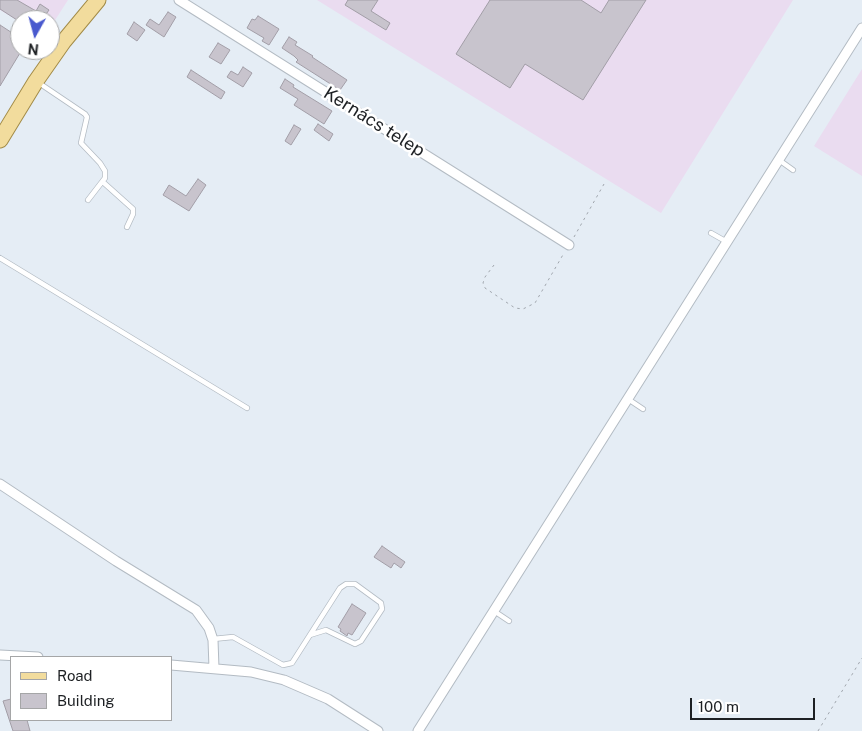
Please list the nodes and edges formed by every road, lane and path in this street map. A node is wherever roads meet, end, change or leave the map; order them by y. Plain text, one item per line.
1 (98, 0) edge
2 (179, 0) edge
3 (862, 28) edge
4 (36, 81) junction
5 (0, 140) edge
6 (778, 160) junction
7 (793, 170) dead end
8 (104, 183) junction
9 (604, 184) dead end
10 (88, 200) dead end
11 (127, 227) dead end
12 (711, 233) dead end
13 (727, 242) junction
14 (569, 245) junction
15 (0, 258) edge
16 (494, 265) dead end
17 (628, 399) junction
18 (247, 408) dead end
19 (643, 409) dead end
20 (0, 484) edge
21 (494, 611) junction
22 (509, 621) dead end
23 (310, 635) junction
24 (213, 639) junction
25 (0, 655) edge
26 (19, 656) edge
27 (862, 658) edge
28 (172, 666) edge
29 (214, 668) junction
30 (378, 731) edge
31 (418, 731) edge
32 (818, 731) edge

1 - 4 main road
2 - 14 street, Kernács telep
3 - 6 street
4 - 5 main road
4 - 8 lane
6 - 7 lane
6 - 13 street
8 - 10 lane
8 - 11 lane
9 - 14 path
12 - 13 lane
13 - 17 street
14 - 16 path
15 - 18 lane
17 - 19 lane
17 - 21 street
20 - 24 street
21 - 22 lane
21 - 31 street
23 - 23 lane
23 - 24 lane
24 - 29 street
25 - 26 street
27 - 32 path
28 - 29 street
29 - 30 street

